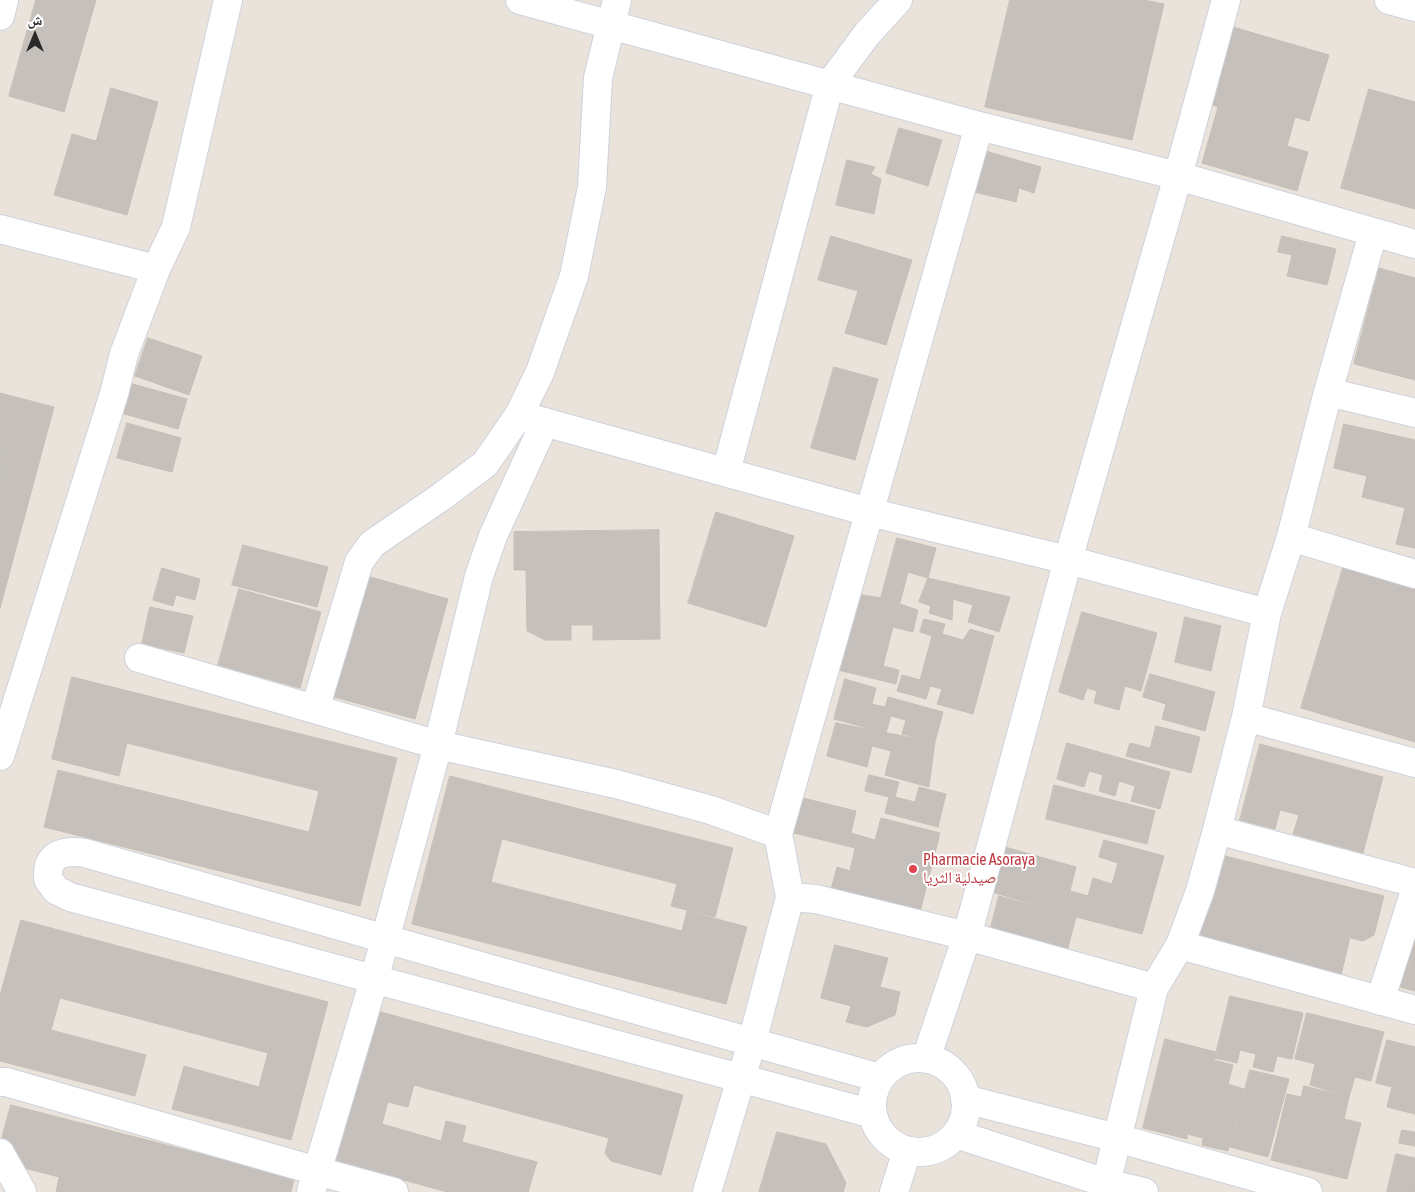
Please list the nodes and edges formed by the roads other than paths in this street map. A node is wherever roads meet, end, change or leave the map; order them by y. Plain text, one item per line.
1 (4, 0) edge
2 (228, 0) edge
3 (520, 0) edge
4 (898, 0) edge
5 (1226, 0) edge
6 (1389, 0) edge
7 (1415, 7) edge
8 (613, 13) edge
9 (0, 16) edge
10 (830, 84) junction
11 (979, 126) junction
12 (1178, 176) junction
13 (0, 229) edge
14 (1373, 233) junction
15 (1415, 244) edge
16 (156, 269) junction
17 (1328, 392) junction
18 (1415, 413) edge
19 (532, 418) junction
20 (726, 472) junction
21 (869, 512) junction
22 (1291, 537) junction
23 (1068, 560) junction
24 (1415, 574) edge
25 (1267, 613) junction
26 (139, 658) dead end
27 (315, 709) junction
28 (1246, 717) junction
29 (438, 745) junction
30 (0, 756) edge
31 (1415, 763) edge
32 (1218, 830) junction
33 (778, 834) junction
34 (1415, 883) edge
35 (1415, 891) edge
36 (790, 897) junction
37 (967, 936) junction
38 (384, 939) junction
39 (1180, 945) junction
40 (374, 980) junction
41 (1154, 988) junction
42 (1380, 1001) junction
43 (1415, 1010) edge
44 (752, 1042) junction
45 (926, 1059) junction
46 (880, 1078) junction
47 (741, 1079) junction
48 (0, 1082) edge
49 (966, 1099) junction
50 (873, 1114) junction
51 (956, 1134) junction
52 (1117, 1138) junction
53 (0, 1152) edge
54 (907, 1152) junction
55 (314, 1182) edge
56 (1105, 1188) edge
57 (22, 1192) edge
58 (394, 1192) edge
59 (707, 1192) edge
60 (894, 1192) edge
61 (1144, 1192) edge
62 (1308, 1192) edge

1 - 9 street
2 - 16 street
3 - 8 street
4 - 10 street
5 - 12 street
6 - 7 street
8 - 10 street
8 - 19 street
10 - 11 street
10 - 20 street
11 - 12 street
11 - 21 street
12 - 14 street
12 - 23 street
13 - 16 street
14 - 15 street
14 - 17 street
16 - 30 street
17 - 18 street
17 - 22 street
19 - 20 street
19 - 27 street
19 - 29 street
20 - 21 street
21 - 23 street
21 - 33 street
22 - 24 street
22 - 25 street
23 - 25 street
23 - 37 street
25 - 28 street
26 - 27 street
27 - 29 street
28 - 31 street
28 - 32 street
29 - 33 street
29 - 38 street
32 - 34 street
32 - 39 street
33 - 36 street
35 - 42 street
36 - 37 street
36 - 44 street
37 - 41 street
37 - 45 street
38 - 40 street
38 - 40 street
38 - 44 street
39 - 41 street
39 - 42 street
40 - 47 street
40 - 55 street
41 - 52 street
42 - 43 street
44 - 46 street
44 - 47 street
45 - 46 street
45 - 49 street
46 - 50 street
47 - 50 street
47 - 59 street
48 - 55 street
49 - 51 street
49 - 52 street
50 - 54 street
51 - 54 street
51 - 56 street
52 - 56 street
52 - 62 street
53 - 57 street
54 - 60 street
55 - 58 street
56 - 61 street

